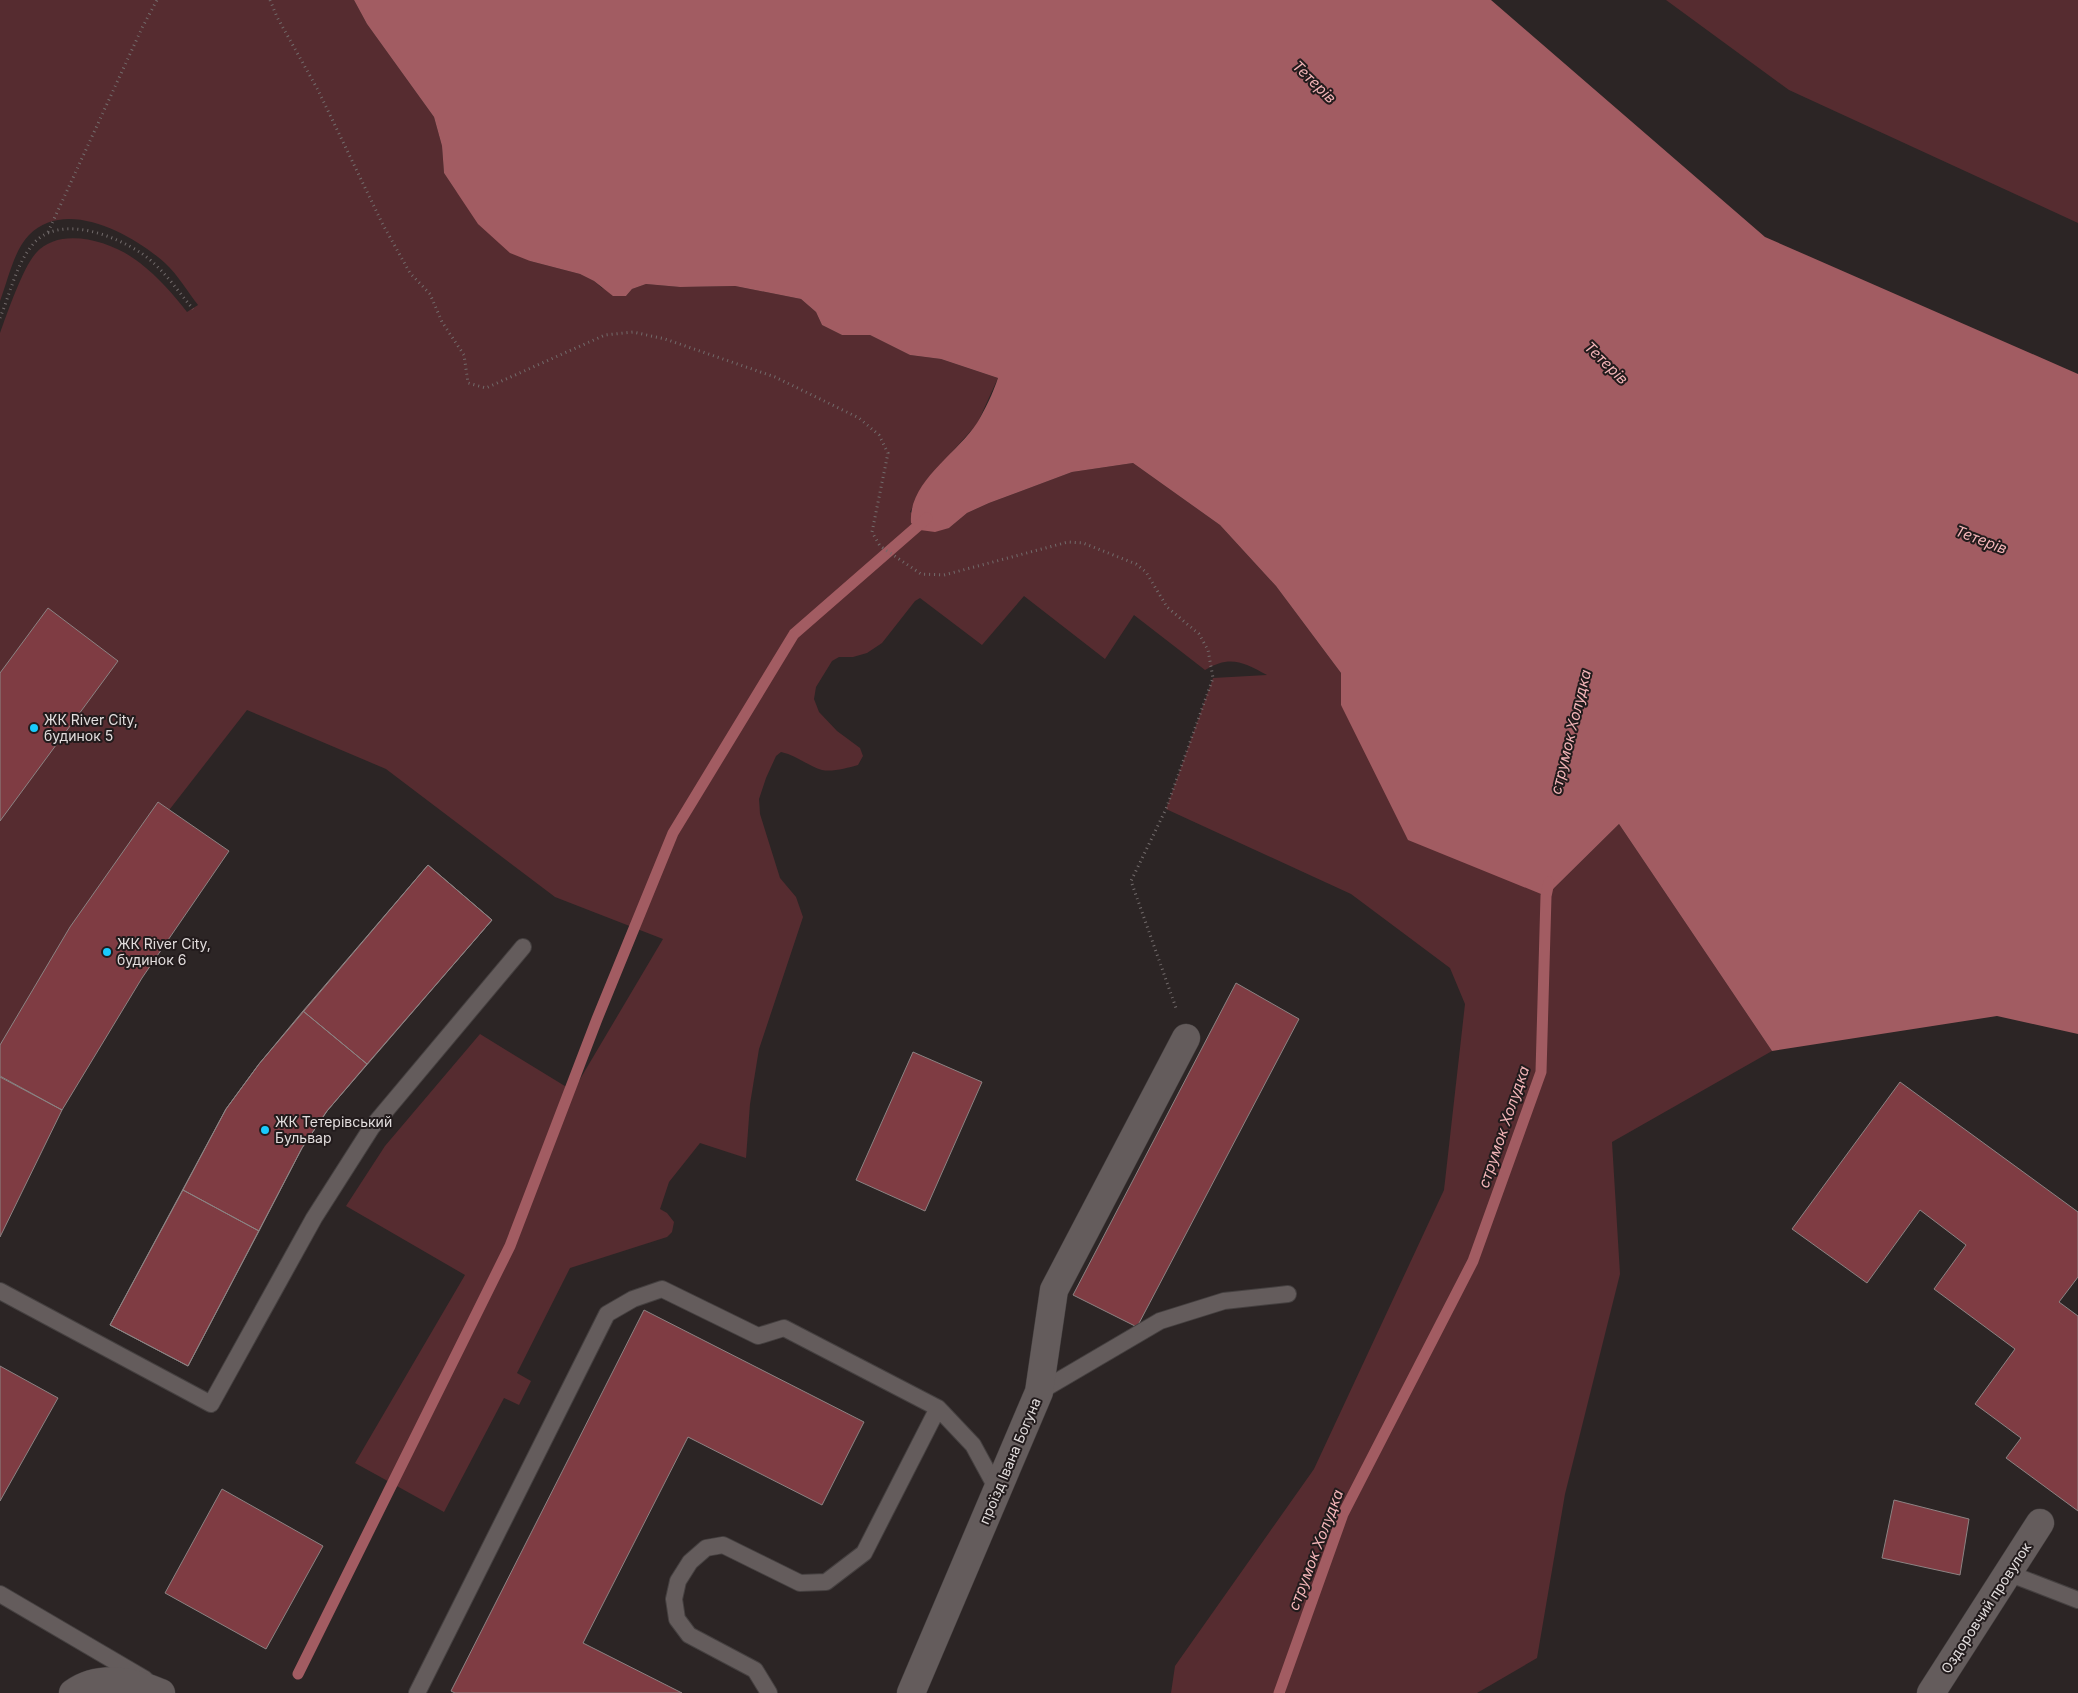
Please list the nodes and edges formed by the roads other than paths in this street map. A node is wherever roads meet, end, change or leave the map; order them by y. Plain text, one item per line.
1 (523, 947) dead end
2 (1186, 1038) road end
3 (0, 1291) edge
4 (1288, 1294) dead end
5 (1039, 1392) junction
6 (938, 1408) junction
7 (998, 1491) junction
8 (2040, 1522) dead end
9 (2008, 1573) junction
10 (0, 1594) edge
11 (2078, 1600) edge
12 (73, 1693) edge
13 (161, 1693) edge
14 (168, 1693) edge
15 (417, 1693) edge
16 (768, 1693) edge
17 (911, 1693) edge
18 (1931, 1693) edge

1 - 3 lane
2 - 5 street, проїзд Івана Богуна
4 - 5 lane
5 - 7 street, проїзд Івана Богуна
6 - 7 lane
6 - 15 lane
6 - 16 lane
7 - 17 street, проїзд Івана Богуна
8 - 9 street, Оздоровчий провулок
9 - 11 lane
9 - 18 street, Оздоровчий провулок
10 - 14 lane
12 - 13 street

